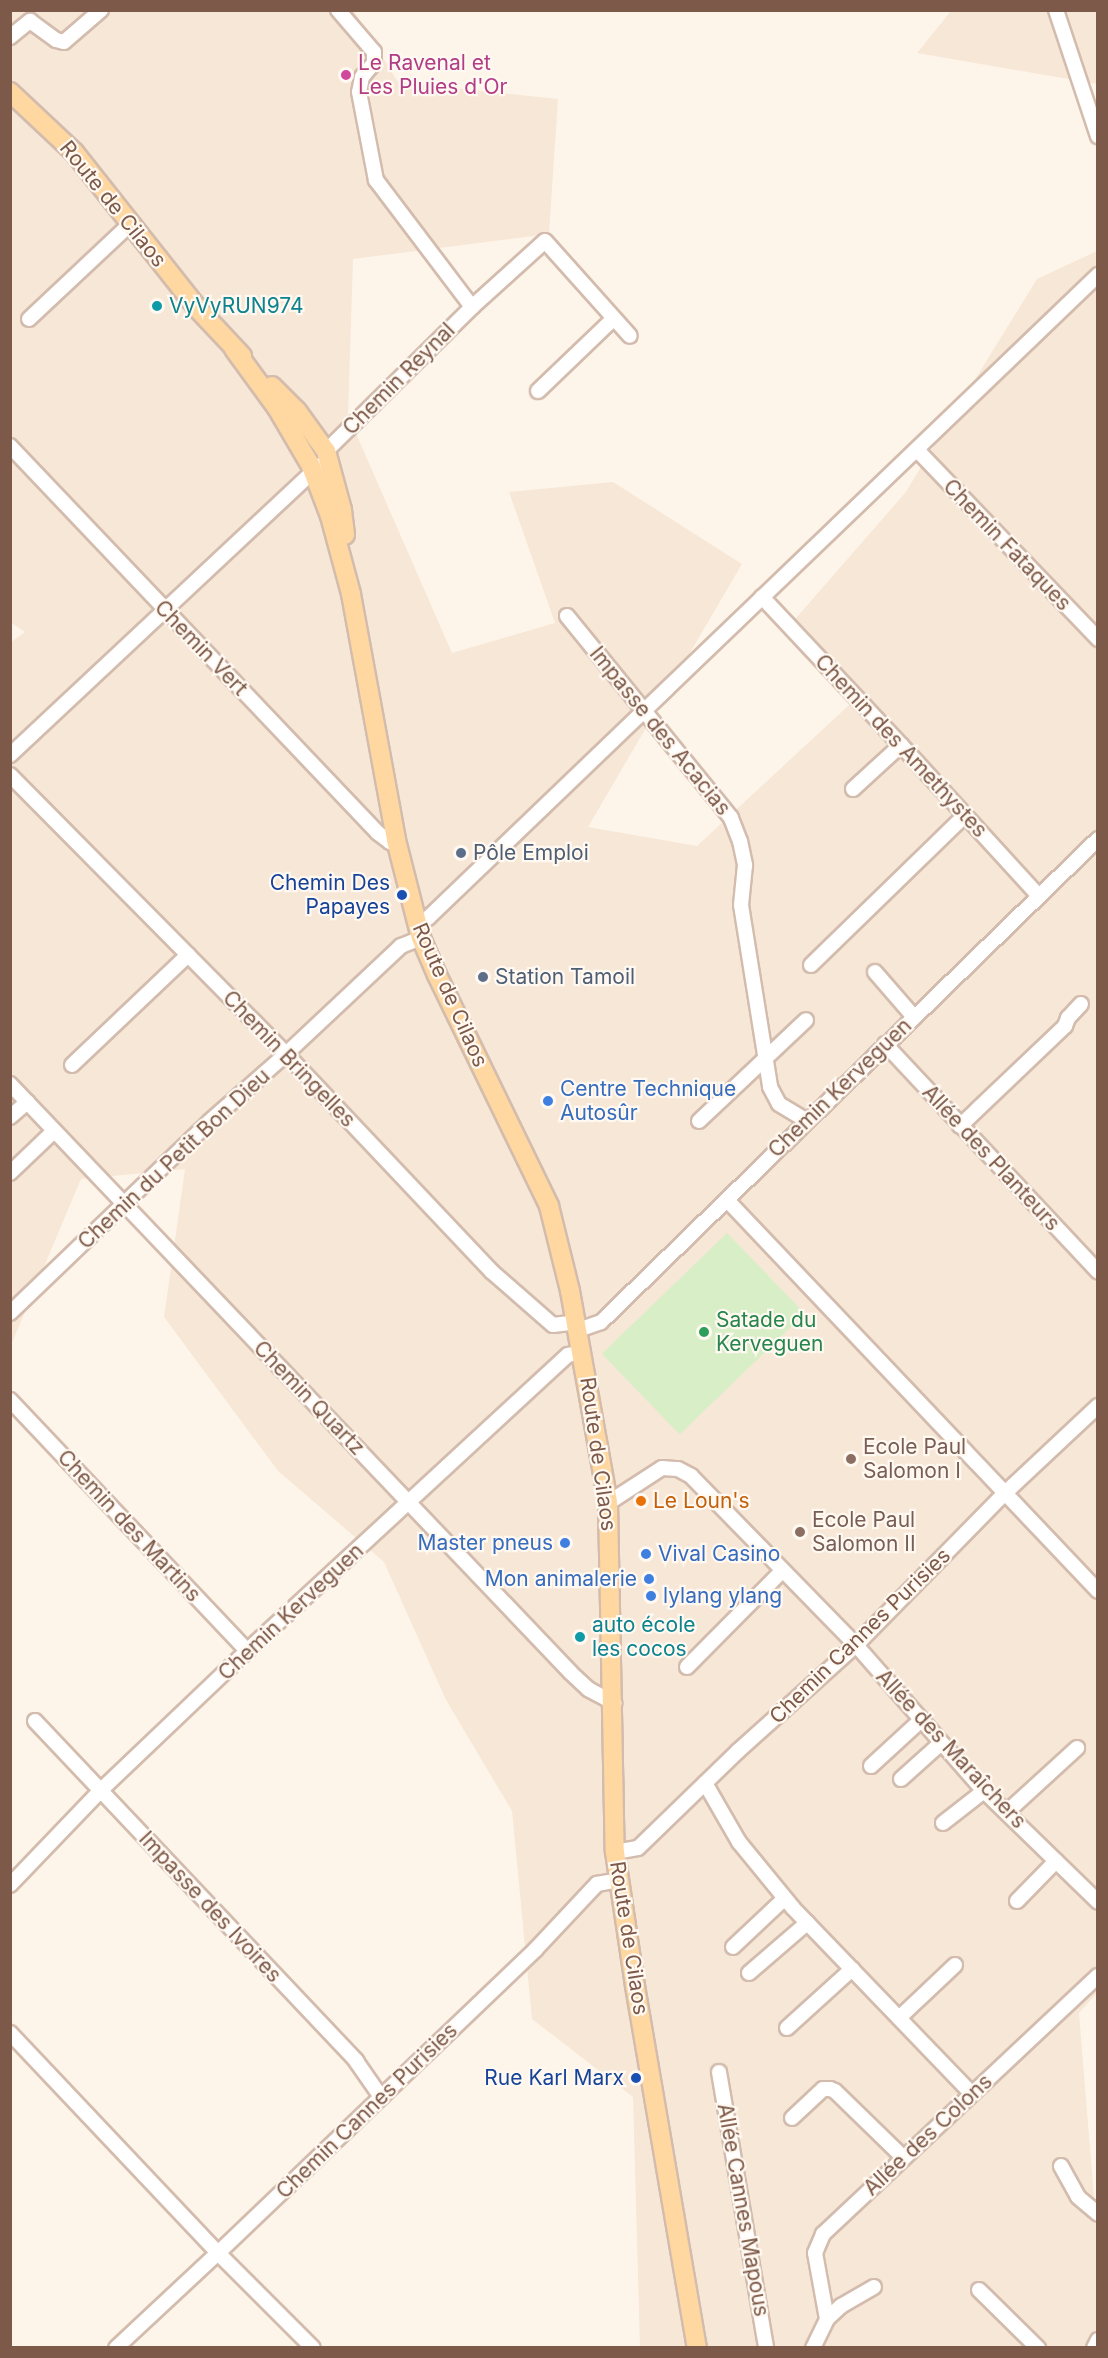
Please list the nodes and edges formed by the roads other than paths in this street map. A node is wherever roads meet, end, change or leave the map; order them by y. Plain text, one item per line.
1 (101, 10) edge
2 (338, 10) edge
3 (1056, 10) edge
4 (10, 37) edge
5 (10, 92) edge
6 (1098, 136) edge
7 (130, 224) junction
8 (1098, 275) edge
9 (472, 307) junction
10 (614, 318) junction
11 (29, 319) dead end
12 (630, 336) dead end
13 (538, 391) dead end
14 (273, 393) junction
15 (10, 446) edge
16 (917, 450) junction
17 (327, 455) junction
18 (312, 470) junction
19 (351, 594) junction
20 (762, 597) junction
21 (165, 609) junction
22 (567, 616) dead end
23 (1098, 639) edge
24 (645, 708) junction
25 (901, 745) junction
26 (10, 755) edge
27 (10, 775) edge
28 (853, 789) dead end
29 (965, 815) junction
30 (1098, 839) edge
31 (396, 840) junction
32 (1039, 896) junction
33 (419, 931) junction
34 (188, 955) junction
35 (812, 965) dead end
36 (875, 972) dead end
37 (1081, 1004) dead end
38 (914, 1017) junction
39 (806, 1020) dead end
40 (885, 1044) junction
41 (286, 1054) junction
42 (766, 1057) junction
43 (72, 1065) dead end
44 (10, 1084) edge
45 (27, 1102) junction
46 (10, 1117) edge
47 (806, 1120) junction
48 (699, 1121) dead end
49 (960, 1126) junction
50 (54, 1131) junction
51 (10, 1173) edge
52 (727, 1200) junction
53 (123, 1204) junction
54 (1098, 1272) edge
55 (10, 1313) edge
56 (577, 1326) junction
57 (582, 1352) junction
58 (10, 1400) edge
59 (1098, 1406) edge
60 (1006, 1492) junction
61 (410, 1502) junction
62 (608, 1503) junction
63 (783, 1570) junction
64 (1098, 1591) edge
65 (856, 1645) junction
66 (247, 1651) junction
67 (687, 1667) dead end
68 (614, 1703) junction
69 (921, 1720) junction
70 (35, 1721) dead end
71 (940, 1744) junction
72 (1077, 1748) dead end
73 (872, 1766) dead end
74 (901, 1779) dead end
75 (705, 1783) junction
76 (100, 1791) junction
77 (984, 1791) junction
78 (1007, 1812) junction
79 (944, 1823) dead end
80 (615, 1852) junction
81 (1056, 1861) junction
82 (619, 1880) junction
83 (10, 1885) edge
84 (784, 1899) junction
85 (1017, 1900) dead end
86 (1098, 1902) edge
87 (807, 1923) junction
88 (733, 1947) dead end
89 (955, 1965) dead end
90 (852, 1969) junction
91 (749, 1973) dead end
92 (1096, 1980) edge
93 (899, 2018) junction
94 (787, 2028) dead end
95 (10, 2033) edge
96 (719, 2072) dead end
97 (972, 2094) junction
98 (381, 2097) junction
99 (792, 2118) dead end
100 (904, 2158) junction
101 (1061, 2166) dead end
102 (1098, 2214) edge
103 (218, 2253) junction
104 (874, 2287) dead end
105 (979, 2290) dead end
106 (827, 2319) junction
107 (1098, 2340) edge
108 (819, 2345) edge
109 (116, 2348) edge
110 (313, 2348) edge
111 (697, 2348) edge
112 (766, 2348) edge
113 (1038, 2348) edge
114 (1094, 2348) edge

1 - 4 street
2 - 9 street
3 - 6 street
5 - 7 main road, Route de Cilaos
7 - 11 street
7 - 14 main road, Route de Cilaos
8 - 16 street, Chemin du Petit Bon Dieu
9 - 10 street, Chemin Reynal
9 - 17 street, Chemin Reynal
10 - 12 street
10 - 13 street
14 - 17 main road, Route de Cilaos
14 - 18 main road, Route de Cilaos
15 - 21 street, Chemin Vert
16 - 20 street, Chemin du Petit Bon Dieu
16 - 23 street, Chemin Fataques
17 - 18 street, Chemin Reynal
17 - 19 main road, Route de Cilaos
18 - 19 main road, Route de Cilaos
18 - 21 street, Chemin Reynal
19 - 31 main road, Route de Cilaos
20 - 24 street, Chemin du Petit Bon Dieu
20 - 25 street, Chemin des Amethystes
21 - 26 street, Chemin Reynal
21 - 31 street, Chemin Vert
22 - 24 street, Impasse des Acacias
24 - 33 street, Chemin du Petit Bon Dieu
24 - 42 street, Impasse des Acacias
25 - 28 street
25 - 29 street, Chemin des Amethystes
27 - 34 street, Chemin Bringelles
29 - 32 street, Chemin des Amethystes
29 - 35 street
30 - 32 street, Chemin Kerveguen
31 - 33 main road, Route de Cilaos
32 - 38 street, Chemin Kerveguen
33 - 41 street, Chemin du Petit Bon Dieu
33 - 56 main road, Route de Cilaos
34 - 41 street, Chemin Bringelles
34 - 43 street
36 - 38 street
37 - 49 street
38 - 40 street, Chemin Kerveguen
39 - 42 street
40 - 47 street, Chemin Kerveguen
40 - 49 street, Allée des Planteurs
41 - 53 street, Chemin du Petit Bon Dieu
41 - 56 street, Chemin Bringelles
42 - 47 street, Impasse des Acacias
42 - 48 street
44 - 45 street, Chemin Quartz
45 - 46 street
45 - 50 street, Chemin Quartz
47 - 52 street, Chemin Kerveguen
49 - 54 street, Allée des Planteurs
50 - 51 street
50 - 53 street, Chemin Quartz
52 - 56 street, Chemin Kerveguen
52 - 60 street
53 - 55 street, Chemin du Petit Bon Dieu
53 - 61 street, Chemin Quartz
56 - 57 main road, Route de Cilaos
57 - 61 street, Chemin Kerveguen
57 - 62 main road, Route de Cilaos
58 - 66 street, Chemin des Martins
59 - 60 street, Chemin Cannes Purisies
60 - 64 street
60 - 65 street, Chemin Cannes Purisies
61 - 66 street, Chemin Kerveguen
61 - 68 street, Chemin Quartz
62 - 63 street, Allée des Maraîchers
62 - 68 main road, Route de Cilaos
63 - 65 street, Allée des Maraîchers
63 - 67 street
65 - 69 street, Allée des Maraîchers
65 - 75 street, Chemin Cannes Purisies
66 - 76 street, Chemin Kerveguen
68 - 80 main road, Route de Cilaos
69 - 71 street, Allée des Maraîchers
69 - 73 street
70 - 76 street, Impasse des Ivoires
71 - 74 street
71 - 77 street, Allée des Maraîchers
72 - 78 street
75 - 80 street, Chemin Cannes Purisies
75 - 84 street
76 - 83 street, Chemin Kerveguen
76 - 98 street, Impasse des Ivoires
77 - 78 street, Allée des Maraîchers
77 - 79 street
78 - 81 street, Allée des Maraîchers
80 - 82 main road, Route de Cilaos
81 - 85 street
81 - 86 street, Allée des Maraîchers
82 - 98 street, Chemin Cannes Purisies
82 - 111 main road, Route de Cilaos
84 - 87 street
84 - 88 street
87 - 90 street
87 - 91 street
89 - 93 street
90 - 93 street
90 - 94 street
92 - 97 street, Allée des Colons
93 - 97 street
95 - 103 street
96 - 112 street, Allée Cannes Mapous
97 - 100 street, Allée des Colons
98 - 103 street, Chemin Cannes Purisies
99 - 100 street
100 - 106 street, Allée des Colons
101 - 102 street
103 - 109 street, Chemin Cannes Purisies
103 - 110 street
104 - 106 street
105 - 113 street
106 - 108 street
107 - 114 street

